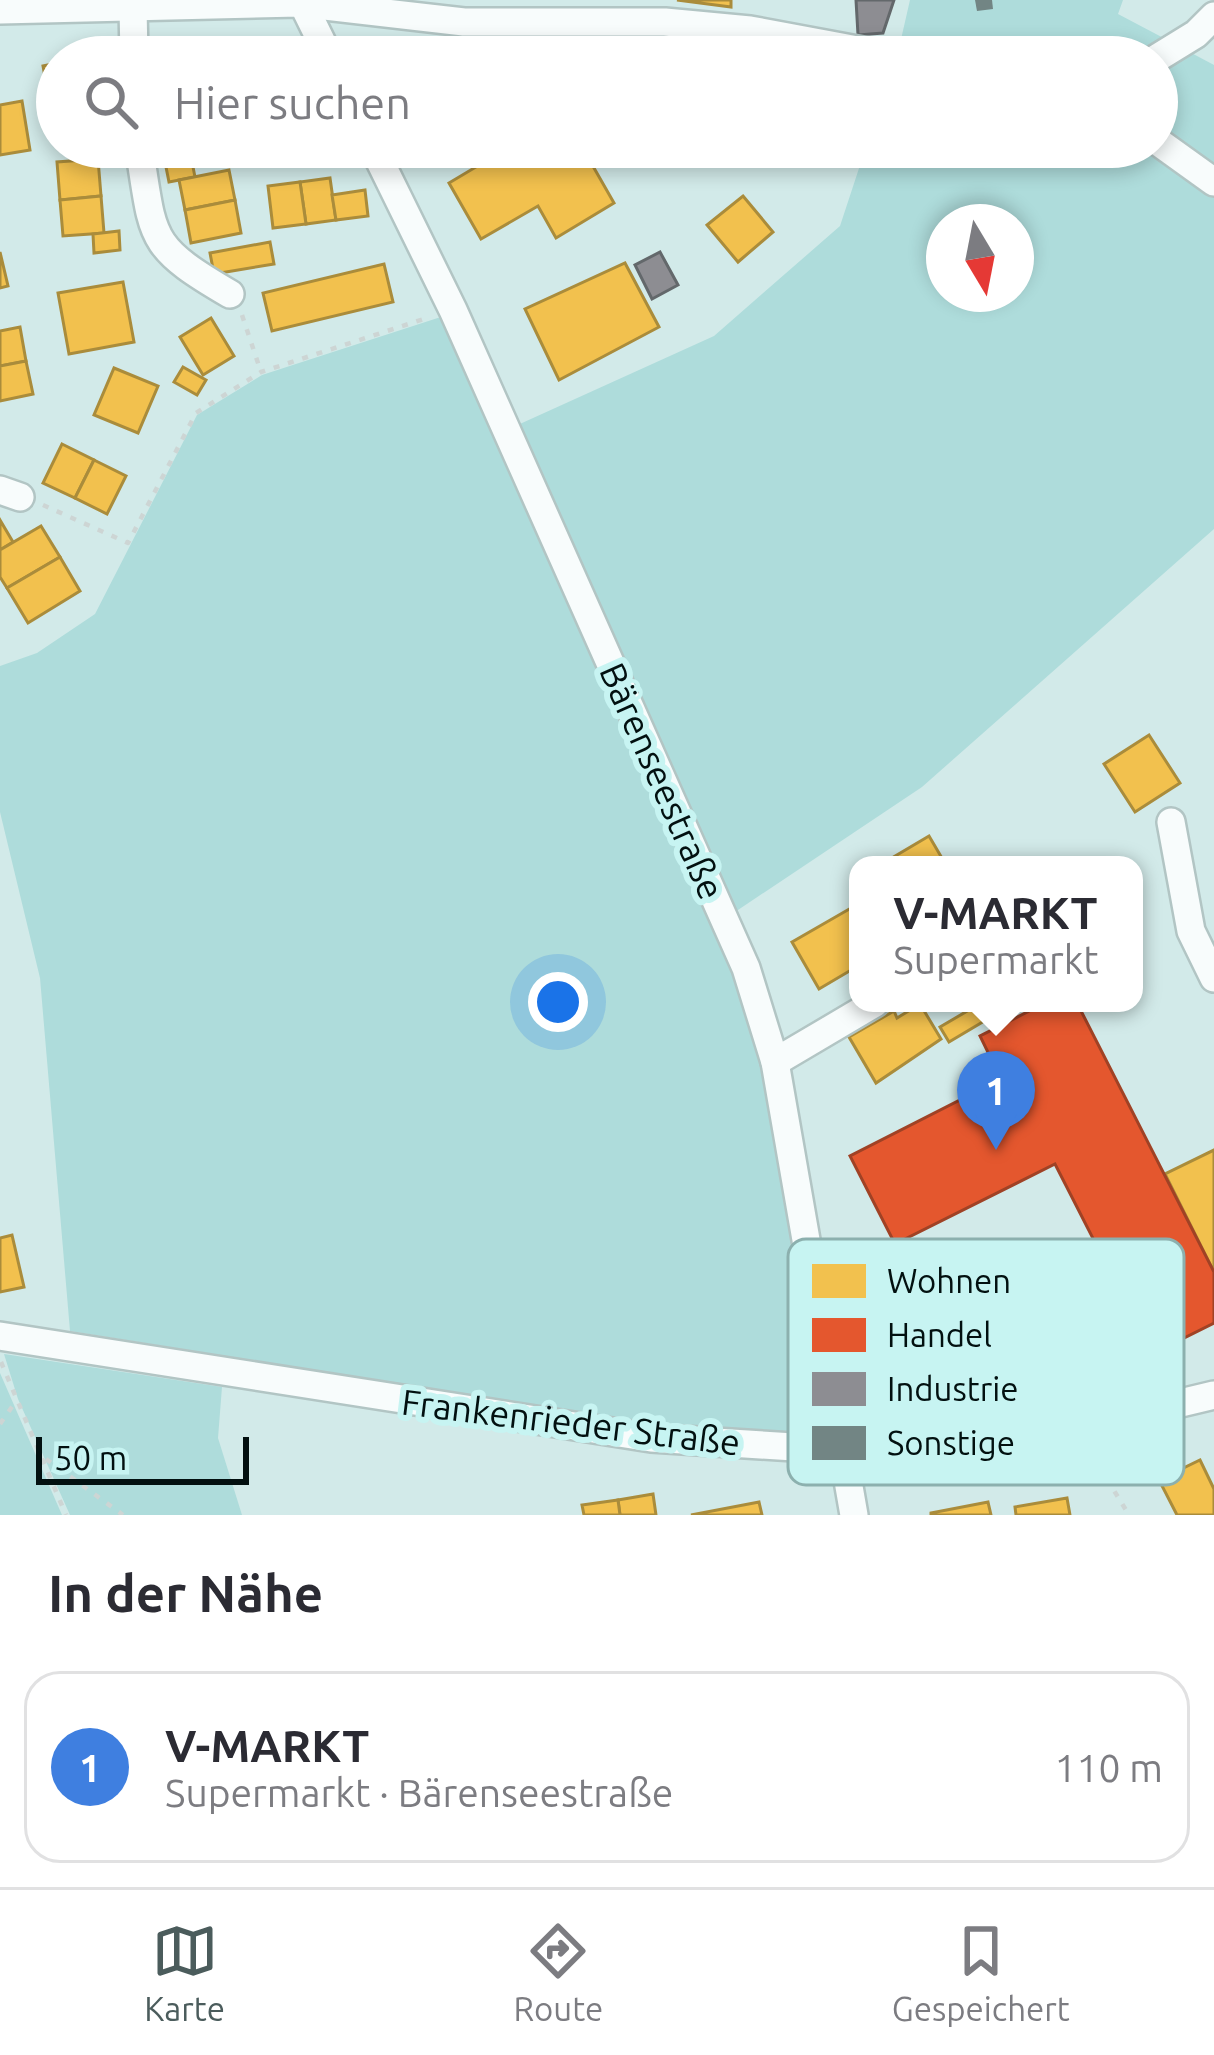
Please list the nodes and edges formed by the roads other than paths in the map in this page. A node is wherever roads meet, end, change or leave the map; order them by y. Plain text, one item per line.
1 (302, 2) edge
2 (133, 7) junction
3 (0, 10) edge
4 (1214, 16) edge
5 (134, 36) edge
6 (319, 36) edge
7 (782, 36) edge
8 (1178, 45) edge
9 (1178, 156) edge
10 (143, 168) edge
11 (384, 168) edge
12 (1214, 182) edge
13 (230, 293) road end
14 (1171, 823) dead end
15 (1214, 978) edge
16 (860, 1012) edge
17 (775, 1062) junction
18 (805, 1239) edge
19 (0, 1336) edge
20 (1214, 1395) edge
21 (1184, 1402) edge
22 (788, 1446) edge
23 (848, 1485) edge
24 (854, 1515) edge

1 - 2 street
1 - 6 street
1 - 7 street
2 - 3 street
2 - 5 street
4 - 8 street
9 - 12 street
10 - 13 street
11 - 17 street, Bärenseestraße
14 - 15 street
16 - 17 street
17 - 18 street, Bärenseestraße
19 - 22 street, Frankenrieder Straße
20 - 21 street, Frankenrieder Straße
23 - 24 street, Bärenseestraße

